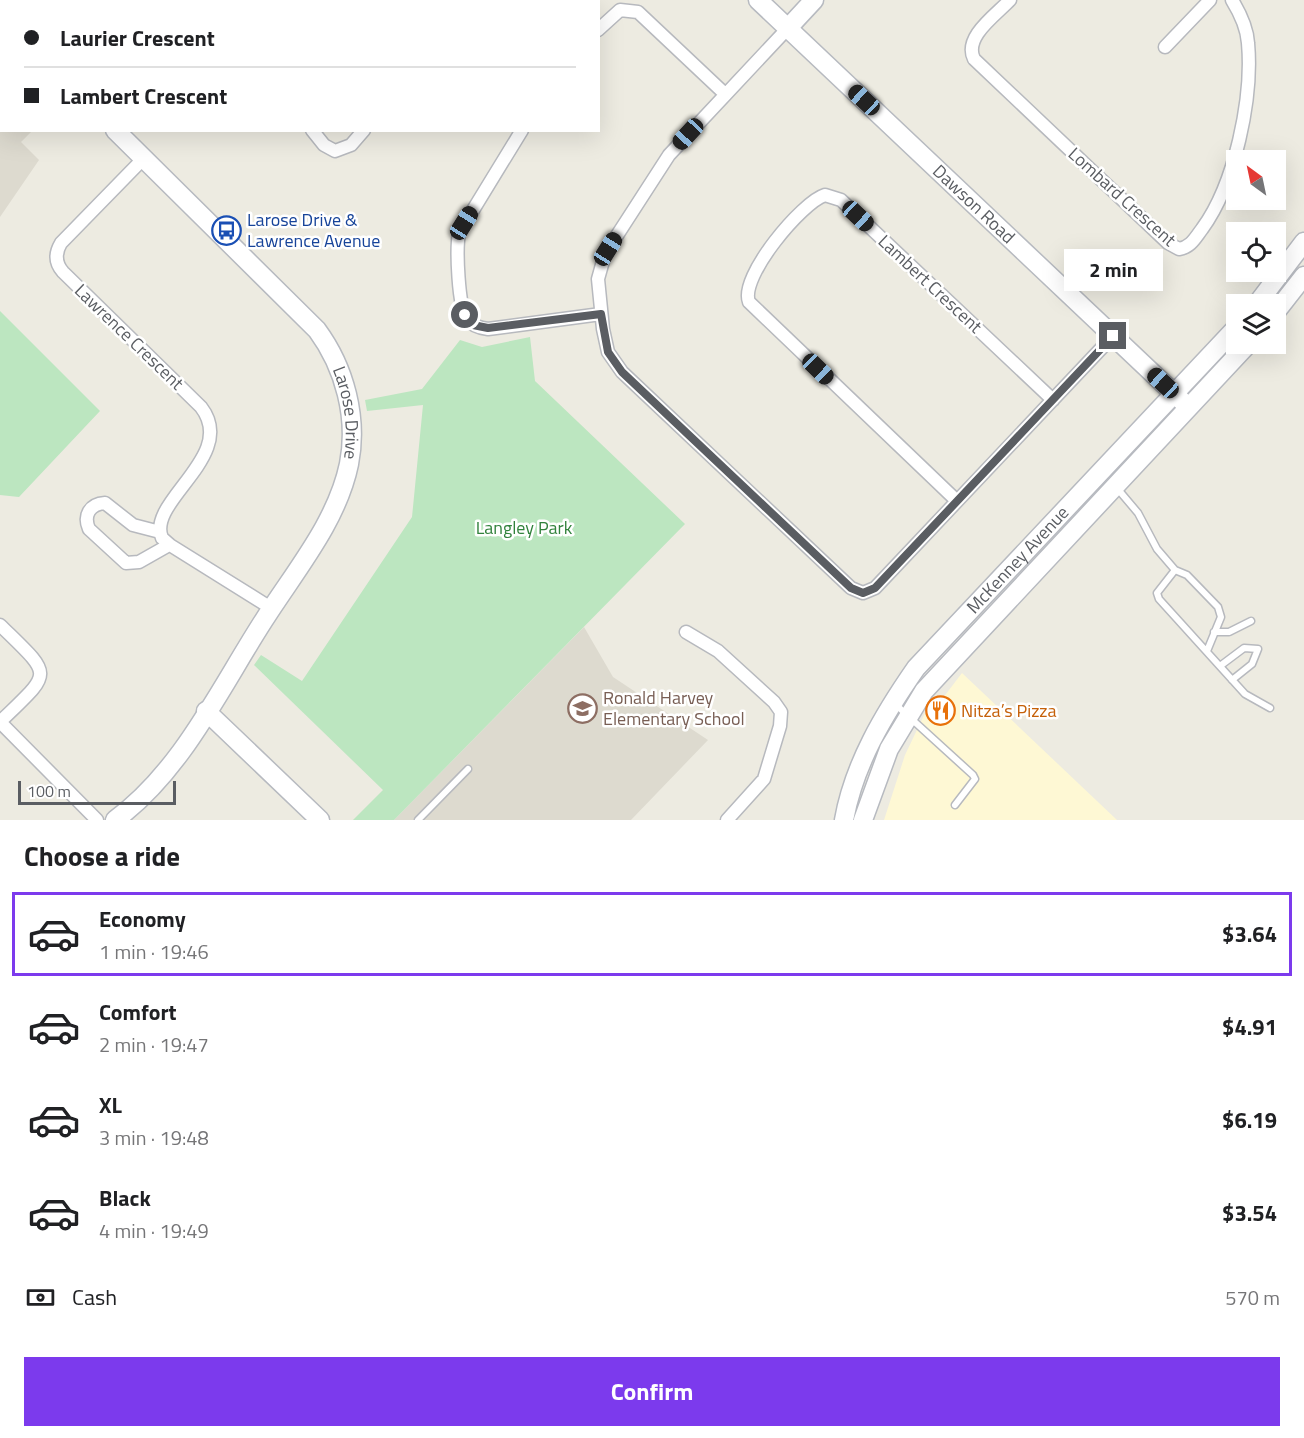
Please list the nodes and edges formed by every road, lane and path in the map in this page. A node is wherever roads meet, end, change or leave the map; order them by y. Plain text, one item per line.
1 (758, 0) edge
2 (814, 0) edge
3 (1010, 0) edge
4 (1209, 0) edge
5 (1232, 0) edge
6 (600, 28) edge
7 (788, 28) junction
8 (1165, 47) dead end
9 (725, 94) junction
10 (117, 132) edge
11 (314, 132) edge
12 (362, 132) edge
13 (521, 132) edge
14 (143, 159) junction
15 (1304, 242) edge
16 (1304, 276) edge
17 (1265, 294) edge
18 (1286, 299) edge
19 (601, 314) junction
20 (1113, 336) junction
21 (1226, 338) edge
22 (1239, 354) edge
23 (1174, 393) junction
24 (1053, 400) junction
25 (1189, 407) junction
26 (1102, 471) junction
27 (1116, 486) junction
28 (957, 501) junction
29 (160, 532) junction
30 (169, 545) junction
31 (1175, 570) junction
32 (271, 608) junction
33 (1251, 621) dead end
34 (0, 625) edge
35 (686, 632) dead end
36 (1215, 632) junction
37 (1207, 651) junction
38 (1220, 666) junction
39 (1232, 680) junction
40 (892, 702) junction
41 (1270, 708) dead end
42 (206, 711) junction
43 (908, 714) junction
44 (468, 769) dead end
45 (955, 805) dead end
46 (97, 820) edge
47 (115, 820) edge
48 (320, 820) edge
49 (418, 820) edge
50 (727, 820) edge
51 (844, 820) edge
52 (863, 820) edge

1 - 7 main road, Dawson Road
2 - 7 main road
3 - 5 street, Lombard Crescent
4 - 8 street
6 - 9 street
7 - 9 street
7 - 20 main road, Dawson Road
9 - 19 street
10 - 14 main road, Larose Drive
11 - 12 street
13 - 19 street
14 - 29 street, Lawrence Crescent
14 - 32 main road, Larose Drive
15 - 17 main road
16 - 18 main road
19 - 28 street
20 - 23 main road, Dawson Road
20 - 24 street
21 - 23 main road, McKenney Avenue
22 - 25 main road, McKenney Avenue
23 - 25 main road, Dawson Road
23 - 26 main road, McKenney Avenue
24 - 28 street
24 - 28 street, Lambert Crescent
25 - 27 main road, McKenney Avenue
26 - 27 lane
26 - 40 main road, McKenney Avenue
27 - 31 lane
27 - 43 main road, McKenney Avenue
29 - 30 street
29 - 30 street
30 - 32 street
31 - 36 lane
31 - 37 lane
32 - 42 main road, Larose Drive
33 - 36 lane
34 - 46 street
35 - 50 street
36 - 37 lane
37 - 38 lane
38 - 39 lane
38 - 39 lane
39 - 41 lane
40 - 43 lane
40 - 51 main road, McKenney Avenue
42 - 47 main road, Larose Drive
42 - 48 main road
43 - 45 lane
43 - 52 main road, McKenney Avenue
44 - 49 lane

